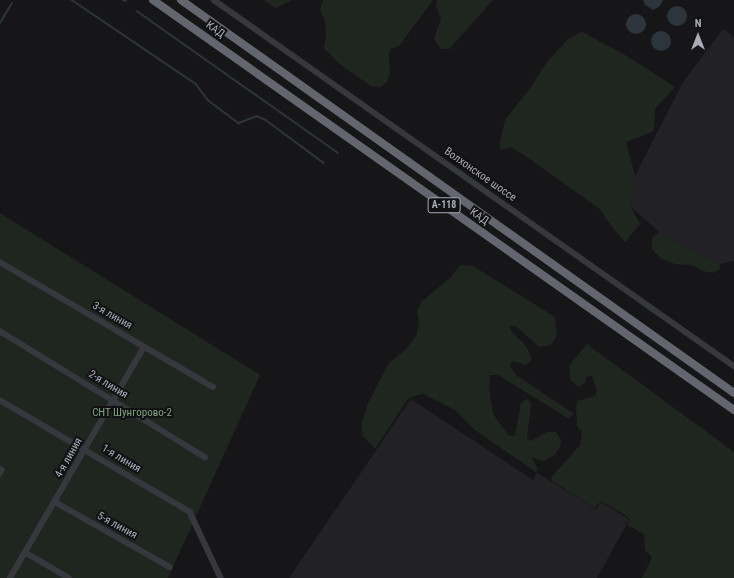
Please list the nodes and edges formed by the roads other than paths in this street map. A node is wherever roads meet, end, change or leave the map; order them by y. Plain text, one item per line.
1 (153, 0) edge
2 (181, 0) edge
3 (214, 0) edge
4 (0, 262) edge
5 (0, 331) edge
6 (144, 347) junction
7 (734, 366) edge
8 (213, 387) dead end
9 (734, 393) edge
10 (0, 400) edge
11 (114, 400) junction
12 (734, 410) edge
13 (85, 450) junction
14 (205, 457) dead end
15 (55, 502) junction
16 (25, 552) junction
17 (170, 567) dead end
18 (10, 578) edge
19 (69, 578) edge
20 (221, 578) edge

1 - 12 highway, КАД / А-118
2 - 9 highway, КАД / А-118
3 - 7 street, Волхонское шоссе
4 - 6 street, 3-я линия
5 - 11 street, 2-я линия
6 - 8 street, 3-я линия
6 - 11 street, 4-я линия
10 - 13 street, 1-я линия
11 - 13 street, 4-я линия
11 - 14 street, 2-я линия
13 - 15 street, 4-я линия
13 - 20 street, 1-я линия
15 - 16 street, 4-я линия
15 - 17 street, 5-я линия
16 - 18 street, 4-я линия
16 - 19 street

